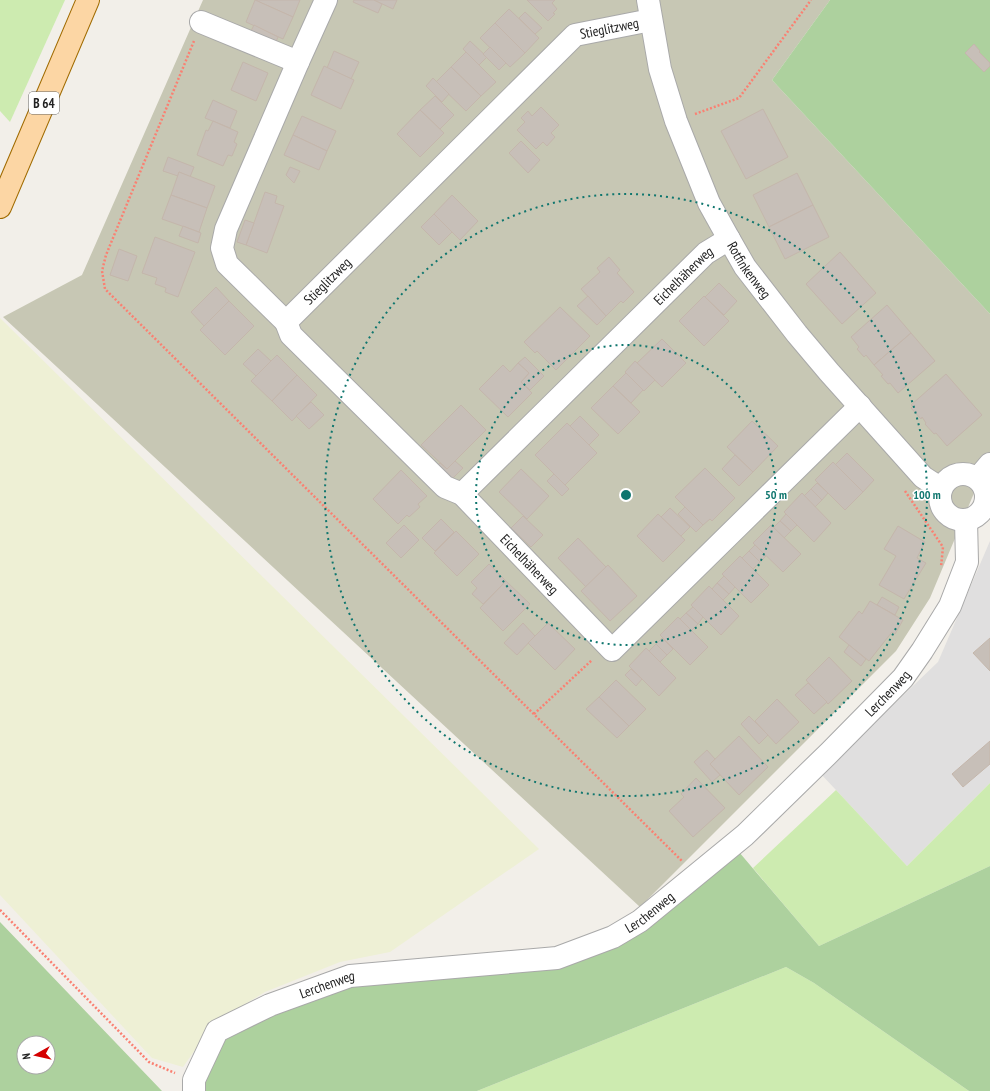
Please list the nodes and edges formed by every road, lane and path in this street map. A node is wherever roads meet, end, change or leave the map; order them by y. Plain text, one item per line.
1 (88, 0) edge
2 (326, 0) edge
3 (811, 0) edge
4 (650, 10) edge
5 (201, 22) joint
6 (298, 62) junction
7 (676, 121) junction
8 (0, 207) edge
9 (729, 239) junction
10 (286, 322) junction
11 (860, 406) junction
12 (984, 471) edge
13 (940, 488) junction
14 (462, 494) junction
15 (966, 520) junction
16 (607, 646) junction
17 (534, 714) junction
18 (695, 875) junction
19 (0, 910) edge
20 (194, 1086) edge

1 - 8 main road, B 64
2 - 6 street
3 - 7 path
4 - 7 street, Rotfinkenweg
4 - 10 street, Stieglitzweg
5 - 6 street
5 - 17 path
6 - 10 street
7 - 9 street, Rotfinkenweg
9 - 11 street, Rotfinkenweg
9 - 14 street, Eichelhäherweg
10 - 14 street
11 - 13 street, Rotfinkenweg
11 - 16 street
12 - 13 street
12 - 15 street
13 - 15 street
14 - 16 street, Eichelhäherweg
15 - 18 street, Lerchenweg
16 - 17 path
17 - 18 path
18 - 20 street, Lerchenweg
19 - 20 path

